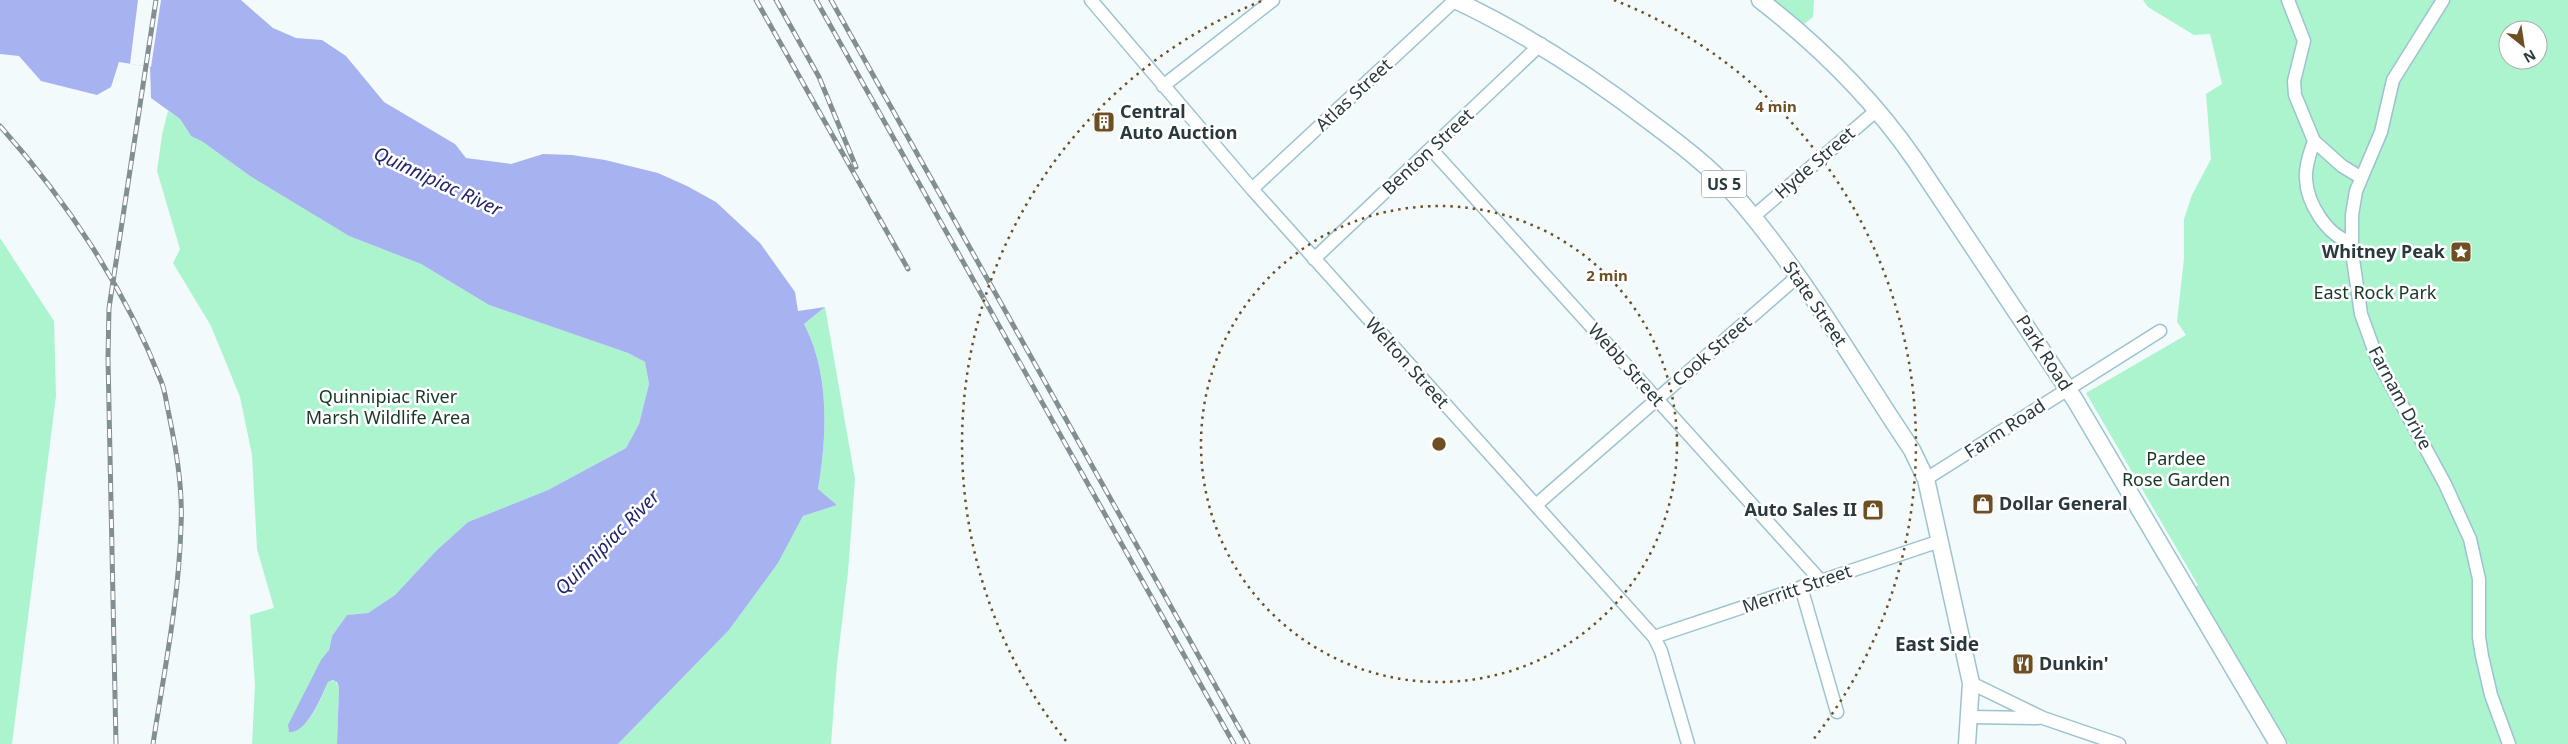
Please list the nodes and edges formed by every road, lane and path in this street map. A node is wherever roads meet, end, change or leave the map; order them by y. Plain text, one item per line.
1 (1091, 0) edge
2 (1273, 0) edge
3 (1455, 0) edge
4 (1760, 0) edge
5 (2288, 0) edge
6 (2443, 0) edge
7 (1541, 44) junction
8 (1163, 86) junction
9 (1877, 110) junction
10 (2314, 141) junction
11 (1431, 149) junction
12 (2360, 177) junction
13 (1252, 190) junction
14 (1753, 216) junction
15 (2351, 242) junction
16 (1314, 259) junction
17 (1798, 276) junction
18 (2160, 331) dead end
19 (2067, 388) junction
20 (1657, 400) junction
21 (1926, 479) junction
22 (1536, 505) junction
23 (1940, 541) junction
24 (1820, 581) junction
25 (1801, 587) junction
26 (1654, 637) junction
27 (1971, 683) junction
28 (1837, 712) dead end
29 (1970, 717) junction
30 (2043, 718) junction
31 (2091, 739) edge
32 (1688, 744) edge
33 (1967, 744) edge
34 (2119, 744) edge
35 (2278, 744) edge
36 (2510, 744) edge

1 - 8 street, Welton Street
2 - 8 street
3 - 7 main road, State Street / US 5
3 - 13 street, Atlas Street
4 - 9 main road, Park Road
5 - 10 street
6 - 12 street, Farnam Drive
7 - 11 street, Benton Street
7 - 14 main road, State Street / US 5
8 - 13 street, Welton Street
9 - 14 street, Hyde Street
9 - 19 main road, Park Road
10 - 12 street
10 - 15 street
11 - 16 street, Benton Street
11 - 20 street, Webb Street
12 - 15 street, Farnam Drive
13 - 16 street, Welton Street
14 - 17 main road, State Street / US 5
15 - 36 street, Farnam Drive
16 - 22 street, Welton Street
17 - 20 street, Cook Street
17 - 21 main road, State Street / US 5
18 - 19 street, Farm Road
19 - 21 street, Farm Road
19 - 35 main road, Park Road
20 - 22 street, Cook Street
20 - 24 street, Webb Street
21 - 23 main road, State Street / US 5
22 - 26 street, Welton Street
23 - 24 street, Merritt Street
23 - 27 main road, State Street / US 5
24 - 25 street, Merritt Street
25 - 26 street, Merritt Street
25 - 28 street
26 - 32 street, Welton Street
27 - 29 main road, State Street / US 5
27 - 30 street
29 - 30 street
29 - 33 main road, State Street / US 5
30 - 31 street
31 - 34 street

